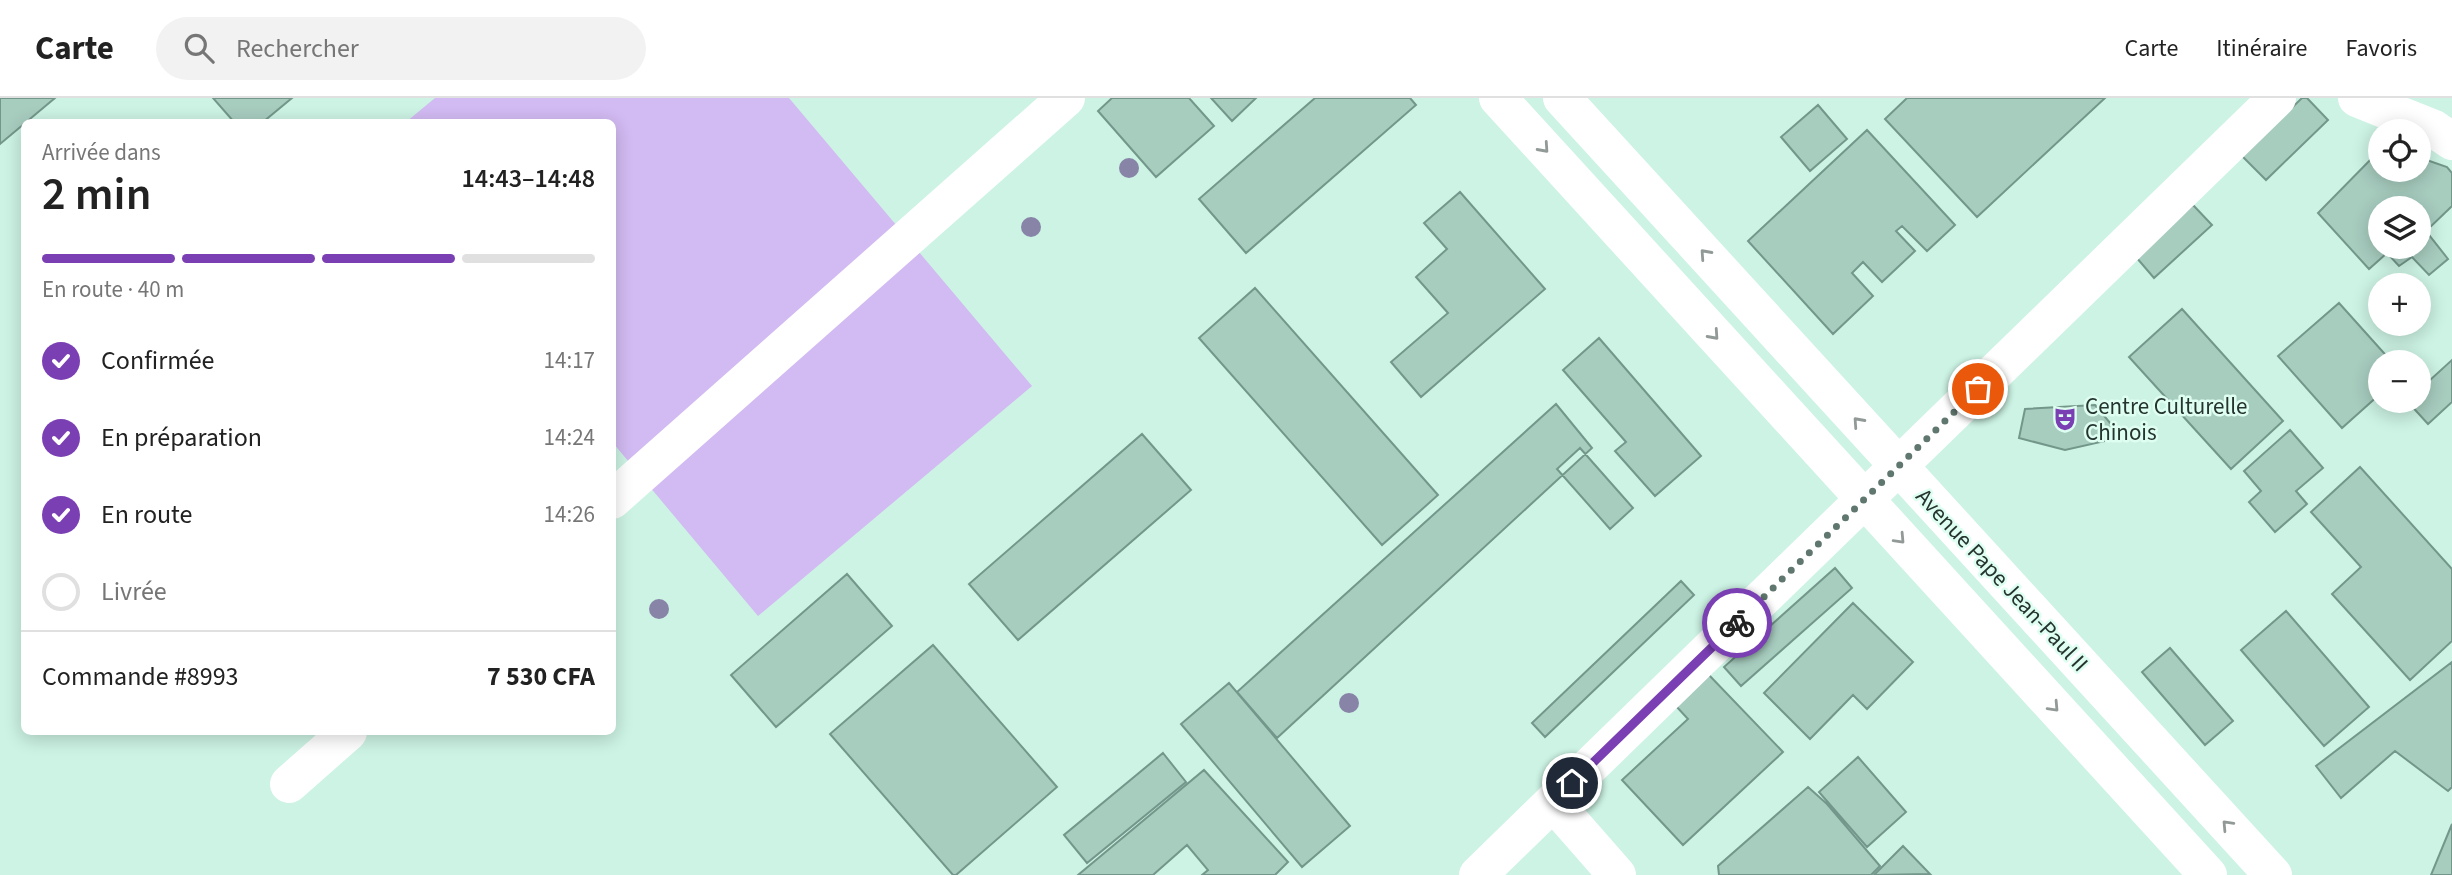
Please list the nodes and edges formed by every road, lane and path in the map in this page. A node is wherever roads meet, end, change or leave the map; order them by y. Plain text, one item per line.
1 (1066, 98) edge
2 (1498, 98) edge
3 (1562, 98) edge
4 (2277, 98) edge
5 (2357, 98) edge
6 (2452, 141) edge
7 (1898, 466) junction
8 (616, 496) edge
9 (1864, 500) junction
10 (345, 735) edge
11 (289, 784) dead end
12 (1553, 802) junction
13 (1478, 875) edge
14 (1617, 875) edge
15 (2208, 875) edge
16 (2273, 875) edge

1 - 8 main road
2 -> 9 main road, Avenue Pape Jean-Paul II
7 -> 3 main road, Avenue Pape Jean-Paul II
4 - 7 main road
5 - 6 main road
7 - 9 main road
16 -> 7 main road, Avenue Pape Jean-Paul II
9 - 12 main road
9 -> 15 main road, Avenue Pape Jean-Paul II
10 - 11 main road
12 - 13 main road
12 - 14 main road

